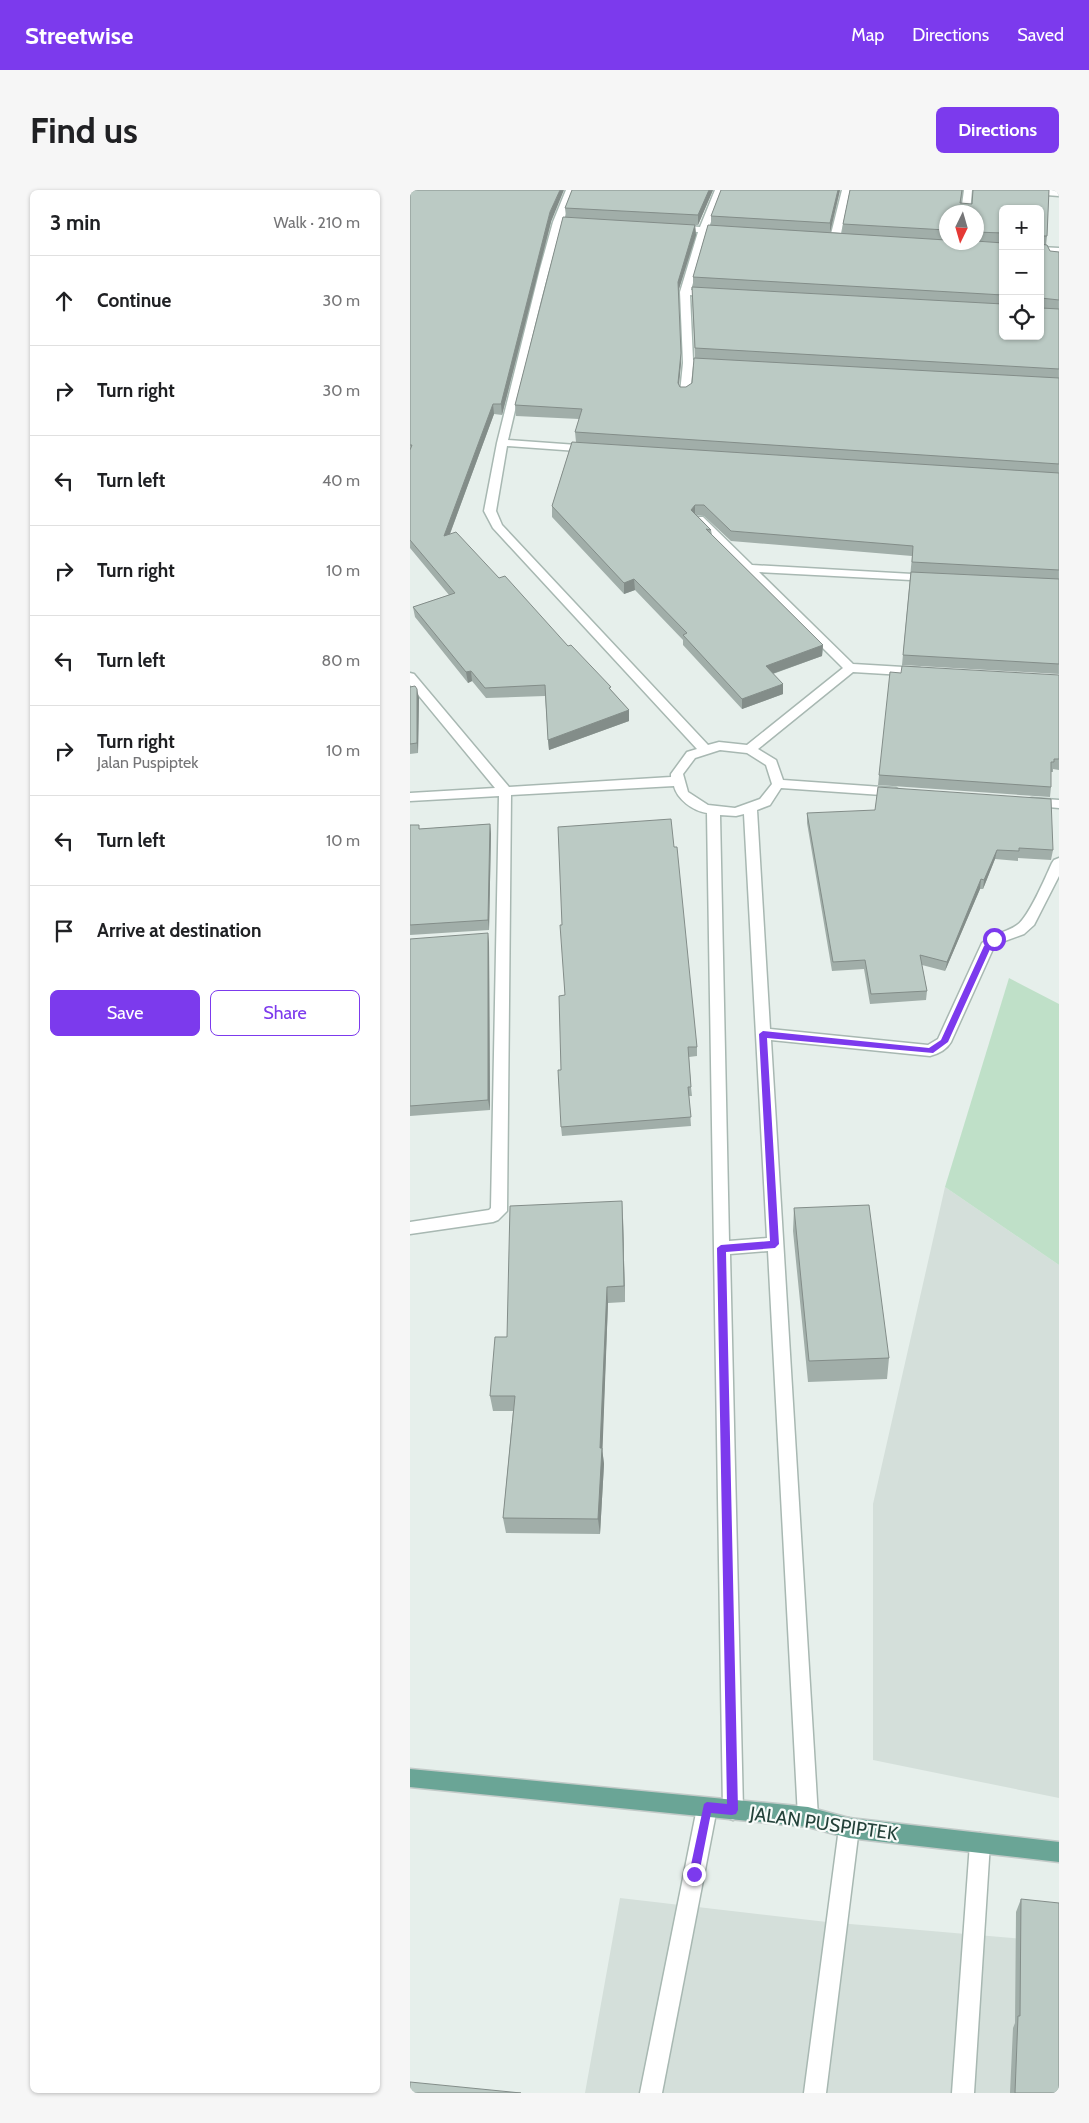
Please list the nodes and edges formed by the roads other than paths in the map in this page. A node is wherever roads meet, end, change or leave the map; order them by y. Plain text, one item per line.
1 (570, 190) edge
2 (719, 190) edge
3 (846, 190) edge
4 (968, 190) edge
5 (1020, 190) edge
6 (1059, 192) edge
7 (967, 205) edge
8 (664, 228) edge
9 (703, 230) junction
10 (740, 232) edge
11 (835, 238) edge
12 (1044, 250) edge
13 (1059, 251) edge
14 (685, 292) junction
15 (724, 295) edge
16 (688, 363) junction
17 (727, 366) edge
18 (685, 393) edge
19 (502, 443) junction
20 (602, 449) edge
21 (700, 519) edge
22 (748, 568) junction
23 (943, 579) edge
24 (850, 668) junction
25 (930, 673) edge
26 (410, 677) edge
27 (750, 749) junction
28 (706, 751) junction
29 (678, 782) junction
30 (778, 784) junction
31 (505, 791) junction
32 (914, 793) edge
33 (410, 797) edge
34 (1020, 801) edge
35 (1059, 804) edge
36 (750, 807) junction
37 (713, 810) junction
38 (1059, 863) edge
39 (763, 1034) junction
40 (410, 1228) edge
41 (775, 1244) junction
42 (721, 1248) junction
43 (410, 1778) edge
44 (707, 1808) junction
45 (732, 1810) junction
46 (808, 1817) junction
47 (849, 1828) junction
48 (980, 1843) junction
49 (1059, 1852) edge
50 (651, 2093) edge
51 (815, 2093) edge
52 (963, 2093) edge

1 - 19 street
2 - 9 street
3 - 11 street
4 - 7 street
5 - 6 street
8 - 9 street
9 - 10 street
9 - 14 street
12 - 13 street
14 - 15 street
14 - 16 street
16 - 17 street
16 - 18 street
19 - 20 street
19 - 28 street
21 - 22 street
22 - 23 street
22 - 24 street
24 - 25 street
24 - 27 street
26 - 31 street
27 - 28 street
27 - 30 street
28 - 29 street
29 - 31 street
29 - 37 street
30 - 32 street
30 - 36 street
31 - 33 street
31 - 40 street
34 - 35 street
36 - 37 street
36 - 39 street
37 - 42 street
38 - 39 street
39 - 41 street
41 - 42 street
41 - 46 street
42 - 45 street
43 - 44 main road, JALAN PUSPIPTEK
44 - 45 main road, JALAN PUSPIPTEK
44 - 50 street
45 - 46 main road, JALAN PUSPIPTEK
46 - 47 main road, JALAN PUSPIPTEK
47 - 48 main road, JALAN PUSPIPTEK
47 - 51 street
48 - 49 main road, JALAN PUSPIPTEK
48 - 52 street

